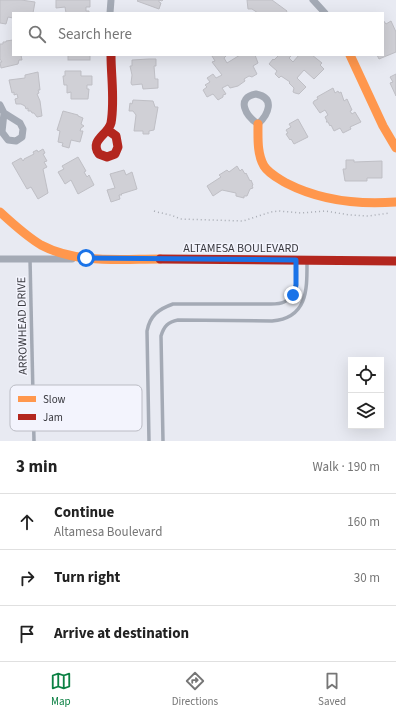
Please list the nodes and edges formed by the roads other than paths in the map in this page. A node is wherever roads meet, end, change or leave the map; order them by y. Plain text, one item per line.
1 (111, 0) edge
2 (313, 0) edge
3 (110, 12) edge
4 (324, 12) edge
5 (111, 56) edge
6 (350, 56) edge
7 (0, 105) edge
8 (4, 114) dead end
9 (258, 124) dead end
10 (108, 131) dead end
11 (396, 148) edge
12 (396, 202) edge
13 (0, 212) edge
14 (86, 258) junction
15 (0, 259) edge
16 (30, 259) junction
17 (296, 260) junction
18 (307, 260) junction
19 (396, 261) edge
20 (33, 385) edge
21 (34, 431) edge
22 (34, 441) edge
23 (149, 441) edge
24 (163, 441) edge

1 - 3 street
2 - 4 street
5 - 10 street
6 - 11 street
7 - 8 street
9 - 12 street
13 - 14 street, ALTAMESA BOULEVARD
14 - 16 street
14 - 17 street, ALTAMESA BOULEVARD
15 - 16 street
16 - 20 lane, ARROWHEAD DRIVE
17 - 18 street, ALTAMESA BOULEVARD
17 - 23 lane
18 - 19 street, ALTAMESA BOULEVARD
18 - 24 lane
21 - 22 lane, ARROWHEAD DRIVE

